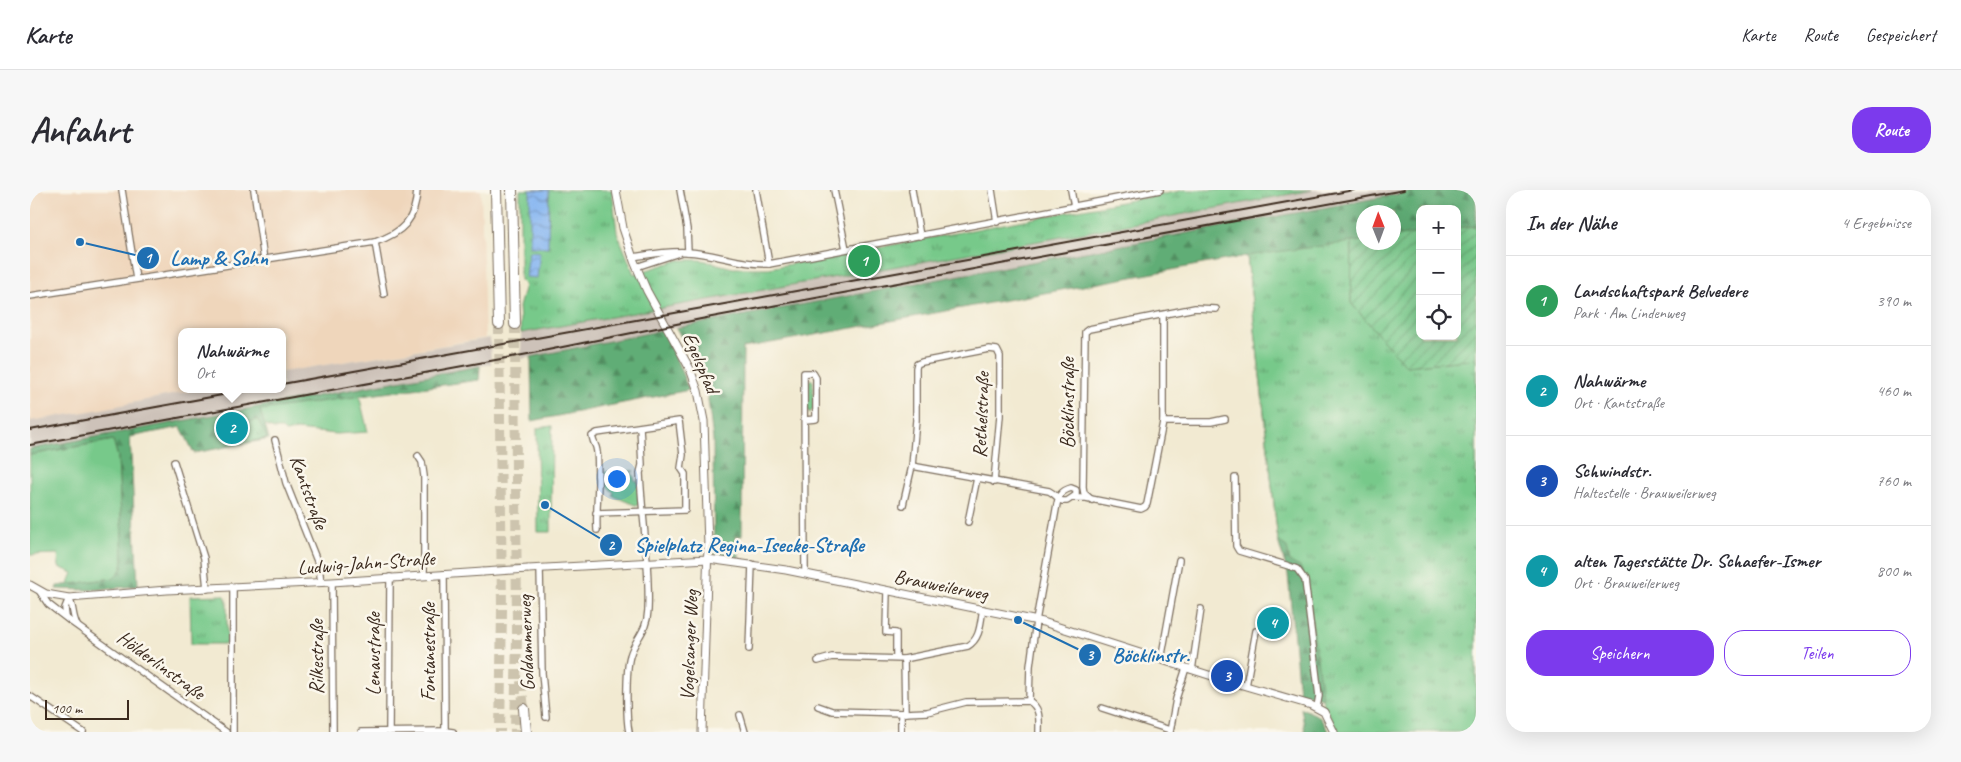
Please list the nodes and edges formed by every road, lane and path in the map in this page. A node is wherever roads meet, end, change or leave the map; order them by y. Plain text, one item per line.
1 (122, 190) edge
2 (254, 190) edge
3 (417, 190) edge
4 (496, 190) edge
5 (512, 190) edge
6 (616, 190) edge
7 (680, 190) edge
8 (756, 190) edge
9 (834, 190) edge
10 (912, 190) edge
11 (992, 190) edge
12 (1070, 190) edge
13 (1160, 190) edge
14 (1074, 207) junction
15 (997, 222) junction
16 (920, 236) junction
17 (375, 242) junction
18 (846, 249) junction
19 (685, 252) junction
20 (633, 257) junction
21 (264, 260) junction
22 (769, 264) junction
23 (636, 266) junction
24 (136, 280) junction
25 (384, 294) dead end
26 (30, 296) edge
27 (1216, 310) dead end
28 (1163, 316) junction
29 (499, 324) tunnel mouth
30 (515, 324) tunnel mouth
31 (1225, 419) dead end
32 (805, 420) junction
33 (1163, 422) junction
34 (640, 427) junction
35 (275, 440) dead end
36 (418, 456) dead end
37 (174, 462) dead end
38 (912, 466) junction
39 (1083, 474) junction
40 (977, 478) junction
41 (1235, 478) dead end
42 (994, 482) junction
43 (1083, 484) junction
44 (1071, 488) junction
45 (1064, 490) junction
46 (1049, 491) junction
47 (1059, 498) junction
48 (1072, 498) junction
49 (1092, 500) junction
50 (903, 505) dead end
51 (643, 510) junction
52 (596, 513) junction
53 (1055, 513) junction
54 (968, 522) dead end
55 (597, 530) dead end
56 (708, 560) junction
57 (1179, 560) dead end
58 (647, 562) junction
59 (752, 564) junction
60 (540, 568) junction
61 (444, 574) junction
62 (805, 574) junction
63 (424, 576) junction
64 (390, 578) junction
65 (332, 582) junction
66 (321, 583) junction
67 (30, 586) edge
68 (207, 588) junction
69 (233, 588) junction
70 (887, 591) junction
71 (40, 592) junction
72 (69, 598) junction
73 (983, 609) junction
74 (1201, 609) dead end
75 (66, 617) junction
76 (1036, 621) junction
77 (77, 625) junction
78 (1256, 631) dead end
79 (749, 648) dead end
80 (896, 658) junction
81 (904, 658) junction
82 (1161, 660) junction
83 (818, 661) dead end
84 (1189, 669) junction
85 (1246, 686) junction
86 (30, 696) edge
87 (1029, 701) junction
88 (818, 706) dead end
89 (1318, 707) junction
90 (524, 708) tunnel mouth
91 (1102, 708) dead end
92 (903, 713) junction
93 (740, 715) dead end
94 (546, 717) dead end
95 (445, 731) junction
96 (1170, 731) edge
97 (83, 732) edge
98 (226, 732) edge
99 (233, 732) edge
100 (333, 732) edge
101 (361, 732) edge
102 (371, 732) edge
103 (389, 732) edge
104 (453, 732) edge
105 (526, 732) edge
106 (629, 732) edge
107 (702, 732) edge
108 (745, 732) edge
109 (901, 732) edge
110 (1040, 732) edge
111 (1334, 732) edge

1 - 24 street
2 - 21 street
3 - 17 street
4 - 29 highway
5 - 30 highway
6 - 20 street, Egelspfad
7 - 19 street
8 - 22 street
9 - 18 street
10 - 16 street
11 - 15 street
12 - 14 street
13 - 14 street
14 - 15 street
15 - 16 street
16 - 18 street
17 - 21 street
17 - 25 street
18 - 22 street
19 - 20 street
19 - 22 street
19 - 23 street
20 - 23 street, Egelspfad
21 - 24 street
23 - 56 street, Egelspfad
24 - 26 street
27 - 28 street
28 - 33 street
28 - 39 street, Böcklinstraße
31 - 33 street
32 - 32 street
32 - 62 street
33 - 49 street
34 - 51 street
34 - 51 street
34 - 52 street
35 - 66 street, Kantstraße
36 - 63 street
37 - 68 street
38 - 40 street
38 - 42 street, Rethelstraße
38 - 50 street
39 - 43 street, Böcklinstraße
39 - 44 street, Böcklinstraße
40 - 42 street
40 - 54 street
41 - 89 street
42 - 46 street
43 - 48 street
43 - 49 street, Böcklinstraße
44 - 45 street
44 - 48 street
45 - 46 street
45 - 47 street
46 - 47 street
47 - 48 street
47 - 53 street
48 - 49 street
48 - 53 street
51 - 52 street
51 - 58 street
52 - 55 street
53 - 76 street
56 - 58 street, Ludwig-Jahn-Straße
56 - 59 street, Brauweilerweg
56 - 107 street, Vogelsanger Weg
57 - 82 street
58 - 60 street, Ludwig-Jahn-Straße
58 - 106 street
59 - 62 street, Brauweilerweg
59 - 79 street
60 - 61 street, Ludwig-Jahn-Straße, bridge
60 - 94 street, Goldammerweg
61 - 63 street, Ludwig-Jahn-Straße
61 - 95 street, Fontanestraße
62 - 70 street, Brauweilerweg
63 - 64 street, Ludwig-Jahn-Straße
64 - 65 street, Ludwig-Jahn-Straße
64 - 103 street, Lenaustraße
65 - 66 street, Ludwig-Jahn-Straße
65 - 100 street, Rilkestraße
66 - 69 street, Ludwig-Jahn-Straße
67 - 71 street, Ludwig-Jahn-Straße
68 - 69 street, Ludwig-Jahn-Straße
68 - 72 street, Ludwig-Jahn-Straße
69 - 99 street
70 - 73 street, Brauweilerweg
70 - 80 street
71 - 72 street, Ludwig-Jahn-Straße
71 - 75 street, Hölderlinstraße
72 - 75 street
72 - 77 street
73 - 76 street, Brauweilerweg
73 - 81 street
74 - 84 street
75 - 77 street, Hölderlinstraße
76 - 82 street, Brauweilerweg
76 - 87 street
77 - 98 street, Hölderlinstraße
78 - 85 street
80 - 81 street
80 - 83 street
81 - 92 street
82 - 84 street, Brauweilerweg
84 - 85 street, Brauweilerweg
84 - 96 street
85 - 89 street, Brauweilerweg
86 - 97 street
87 - 92 street
87 - 110 street
88 - 92 street
89 - 111 street
90 - 105 highway
91 - 96 street
92 - 109 street
93 - 108 street
95 - 103 street
95 - 104 street
101 - 102 street
102 - 103 street

